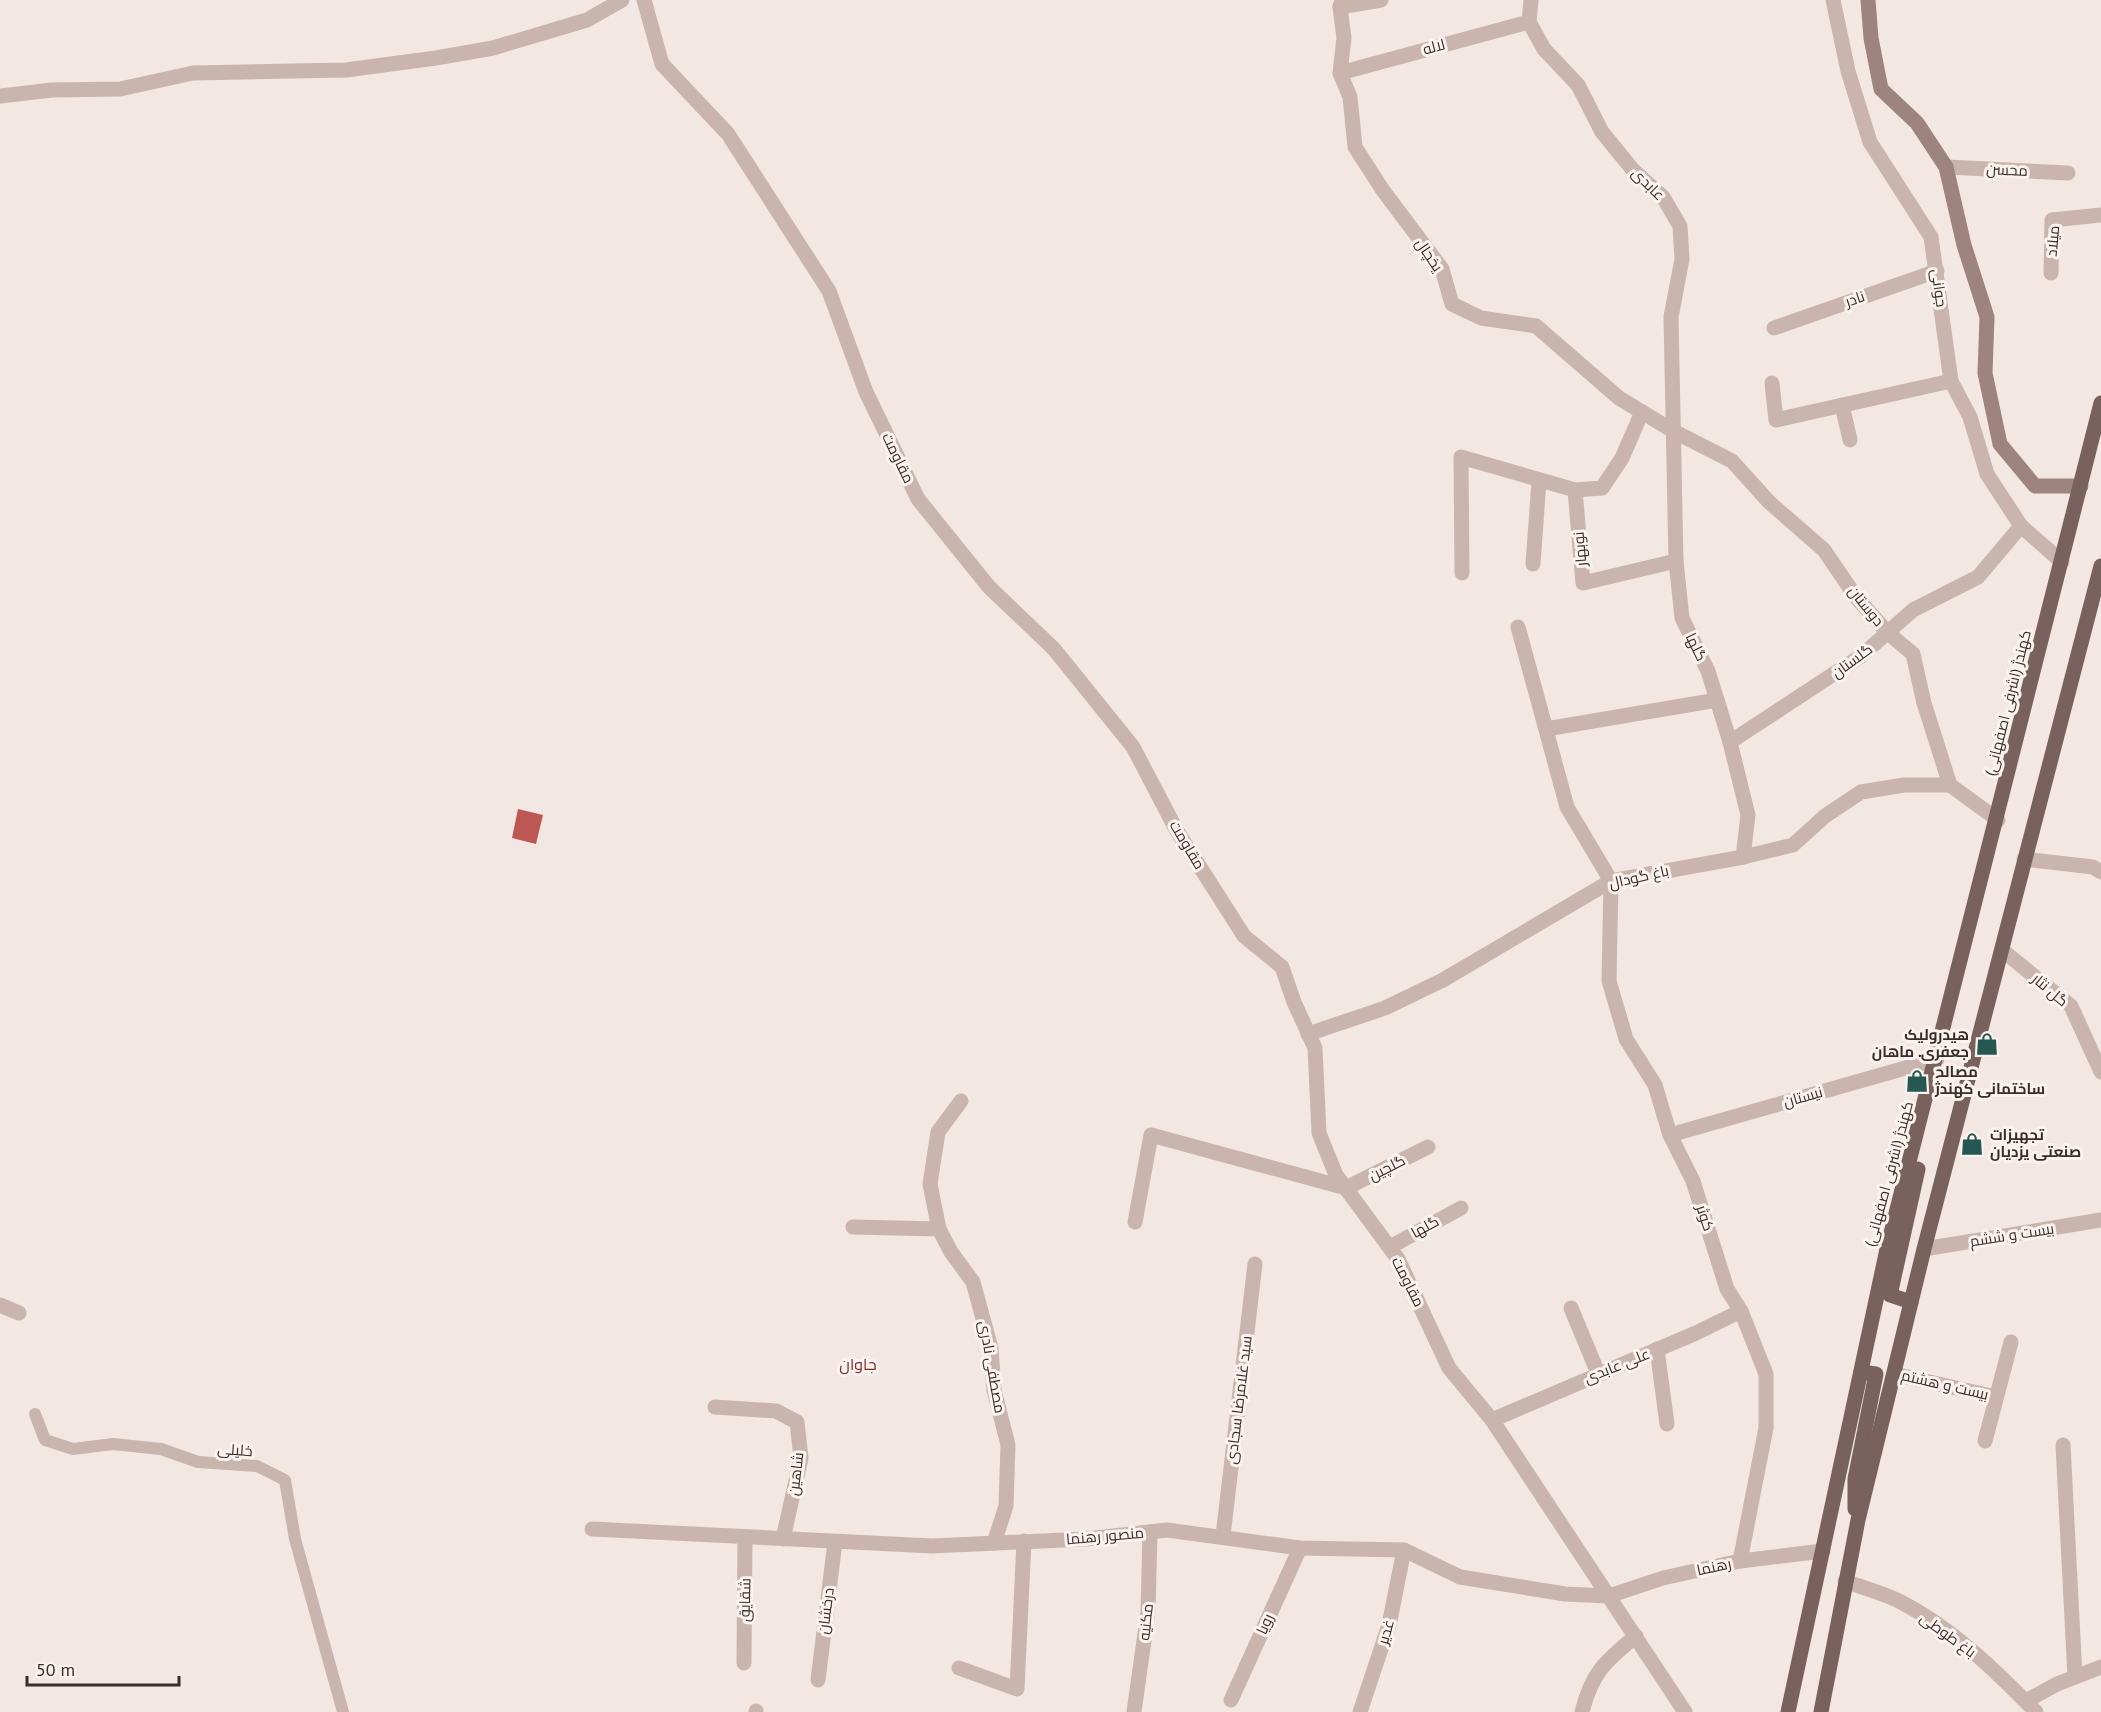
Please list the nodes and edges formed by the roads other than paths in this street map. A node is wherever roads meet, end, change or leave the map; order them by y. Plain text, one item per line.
1 (622, 0) edge
2 (644, 0) edge
3 (1381, 0) edge
4 (1531, 0) edge
5 (1833, 0) edge
6 (1868, 0) edge
7 (1341, 4) edge
8 (1529, 22) junction
9 (1340, 73) junction
10 (0, 96) edge
11 (1946, 167) junction
12 (2067, 173) dead end
13 (2101, 215) edge
14 (1937, 271) junction
15 (2051, 273) dead end
16 (1774, 328) dead end
17 (1951, 381) junction
18 (1772, 383) dead end
19 (2101, 404) edge
20 (1842, 405) junction
21 (1642, 412) junction
22 (1675, 432) junction
23 (1850, 440) dead end
24 (1539, 481) junction
25 (2081, 486) junction
26 (1575, 490) junction
27 (2021, 526) junction
28 (1676, 561) junction
29 (2062, 562) junction
30 (1533, 564) dead end
31 (2101, 566) edge
32 (1462, 573) dead end
33 (1518, 627) dead end
34 (1888, 633) junction
35 (1717, 700) junction
36 (1546, 729) junction
37 (1730, 742) junction
38 (1950, 785) junction
39 (1998, 820) junction
40 (1743, 857) junction
41 (2024, 859) junction
42 (2101, 872) edge
43 (1611, 881) junction
44 (2002, 950) junction
45 (1308, 1034) junction
46 (1937, 1059) junction
47 (2101, 1072) edge
48 (961, 1101) dead end
49 (1921, 1122) junction
50 (1670, 1135) junction
51 (1428, 1147) dead end
52 (1346, 1188) junction
53 (1461, 1208) dead end
54 (2101, 1220) edge
55 (1135, 1222) dead end
56 (853, 1227) dead end
57 (939, 1229) junction
58 (1390, 1247) junction
59 (1924, 1249) junction
60 (1255, 1264) dead end
61 (1911, 1302) junction
62 (0, 1305) edge
63 (1571, 1308) dead end
64 (1741, 1311) junction
65 (19, 1313) dead end
66 (2011, 1342) dead end
67 (1657, 1349) junction
68 (1861, 1372) junction
69 (1598, 1373) junction
70 (1894, 1374) junction
71 (1996, 1397) junction
72 (715, 1407) dead end
73 (35, 1413) dead end
74 (1492, 1420) junction
75 (1668, 1424) dead end
76 (1985, 1441) dead end
77 (2063, 1445) dead end
78 (1858, 1520) junction
79 (592, 1529) dead end
80 (1150, 1532) junction
81 (1223, 1536) junction
82 (745, 1537) junction
83 (783, 1539) junction
84 (1024, 1541) junction
85 (835, 1542) junction
86 (994, 1543) junction
87 (1300, 1548) junction
88 (1404, 1550) junction
89 (1823, 1551) junction
90 (1740, 1561) junction
91 (1845, 1581) junction
92 (1609, 1596) junction
93 (1636, 1636) junction
94 (744, 1663) dead end
95 (2101, 1667) edge
96 (959, 1668) dead end
97 (2075, 1677) junction
98 (818, 1680) dead end
99 (1231, 1700) dead end
100 (2031, 1707) edge
101 (343, 1712) edge
102 (1134, 1712) edge
103 (1360, 1712) edge
104 (1582, 1712) edge
105 (1685, 1712) edge
106 (1788, 1712) edge
107 (1821, 1712) edge

1 - 10 street
2 - 45 street, مقاومت
3 - 7 street
4 - 8 street
5 - 14 street, جوانی
6 - 11 street
7 - 9 street, یخچال
8 - 9 street, لاله
8 - 22 street, عابدی
9 - 21 street, یخچال
11 - 12 street, محسن
11 - 25 street
13 - 15 street, میلاد
14 - 16 street, نادر
14 - 17 street, جوانی
17 - 20 street
17 - 27 street, جوانی
18 - 20 street
19 - 25 main road, کهندژ (اشرفی اصفهانی)
20 - 23 street
21 - 22 street, یخچال
21 - 26 street
22 - 28 street, گلها
22 - 34 street, دوستان
24 - 26 street
24 - 30 street
24 - 32 street
25 - 29 main road, کهندژ (اشرفی اصفهانی)
26 - 28 street, نوبهار
27 - 29 street, جوانی
27 - 34 street, گلستان
28 - 35 street, گلها
29 - 39 main road, کهندژ (اشرفی اصفهانی)
31 - 41 main road
33 - 36 street
34 - 37 street, گلستان
34 - 38 street, دوستان
35 - 36 street
35 - 37 street, گلها
36 - 43 street
37 - 40 street, گلها
38 - 39 street
38 - 40 street, باغ گودال
39 - 46 main road, کهندژ (اشرفی اصفهانی)
40 - 43 street, باغ گودال
41 - 42 street
41 - 44 main road
43 - 45 street, باغ گودال
43 - 50 street, کوثر
44 - 47 street, گل نثار
44 - 59 main road
45 - 52 street, مقاومت
46 - 49 main road, کهندژ (اشرفی اصفهانی)
46 - 50 street, نیستان
48 - 57 street, مصطفی نادری
49 - 61 main road
49 - 68 main road, کهندژ (اشرفی اصفهانی)
50 - 64 street, کوثر
51 - 52 street, گلچین
52 - 55 street
52 - 58 street, مقاومت
53 - 58 street, گلها
54 - 59 street, بیست و ششم
56 - 57 street
57 - 86 street, مصطفی نادری
58 - 74 street, مقاومت
59 - 61 main road
60 - 81 street, سید غلامرضا سجادی
61 - 70 main road
62 - 65 street
63 - 69 street
64 - 67 street, علی عابدی
64 - 90 street, کوثر
66 - 71 street
67 - 69 street, علی عابدی
67 - 75 street
68 - 78 main road
68 - 89 main road, کهندژ (اشرفی اصفهانی)
69 - 74 street, علی عابدی
70 - 71 street, بیست و هشتم
70 - 78 main road
71 - 76 street
72 - 83 street, شاهین
73 - 101 lane, خلیلی
74 - 92 street, مقاومت
77 - 97 street
78 - 91 main road
79 - 82 street, منصور رهنما
80 - 81 street, منصور رهنما
80 - 84 street, منصور رهنما
80 - 102 street, مکنیه
81 - 87 street, منصور رهنما
82 - 83 street, منصور رهنما
82 - 94 street, شقایق
83 - 85 street, منصور رهنما
84 - 86 street, منصور رهنما
84 - 96 street
85 - 86 street, منصور رهنما
85 - 98 street, درخشان
87 - 88 street, منصور رهنما
87 - 99 street, رویا
88 - 92 street, منصور رهنما
88 - 103 street, غدیر
89 - 90 street, رهنما
89 - 106 main road, کهندژ (اشرفی اصفهانی)
90 - 92 street, رهنما
91 - 100 street, باغ طوطی
91 - 107 main road
92 - 93 street, مقاومت
93 - 104 street
93 - 105 street, مقاومت
95 - 97 street
97 - 100 street

